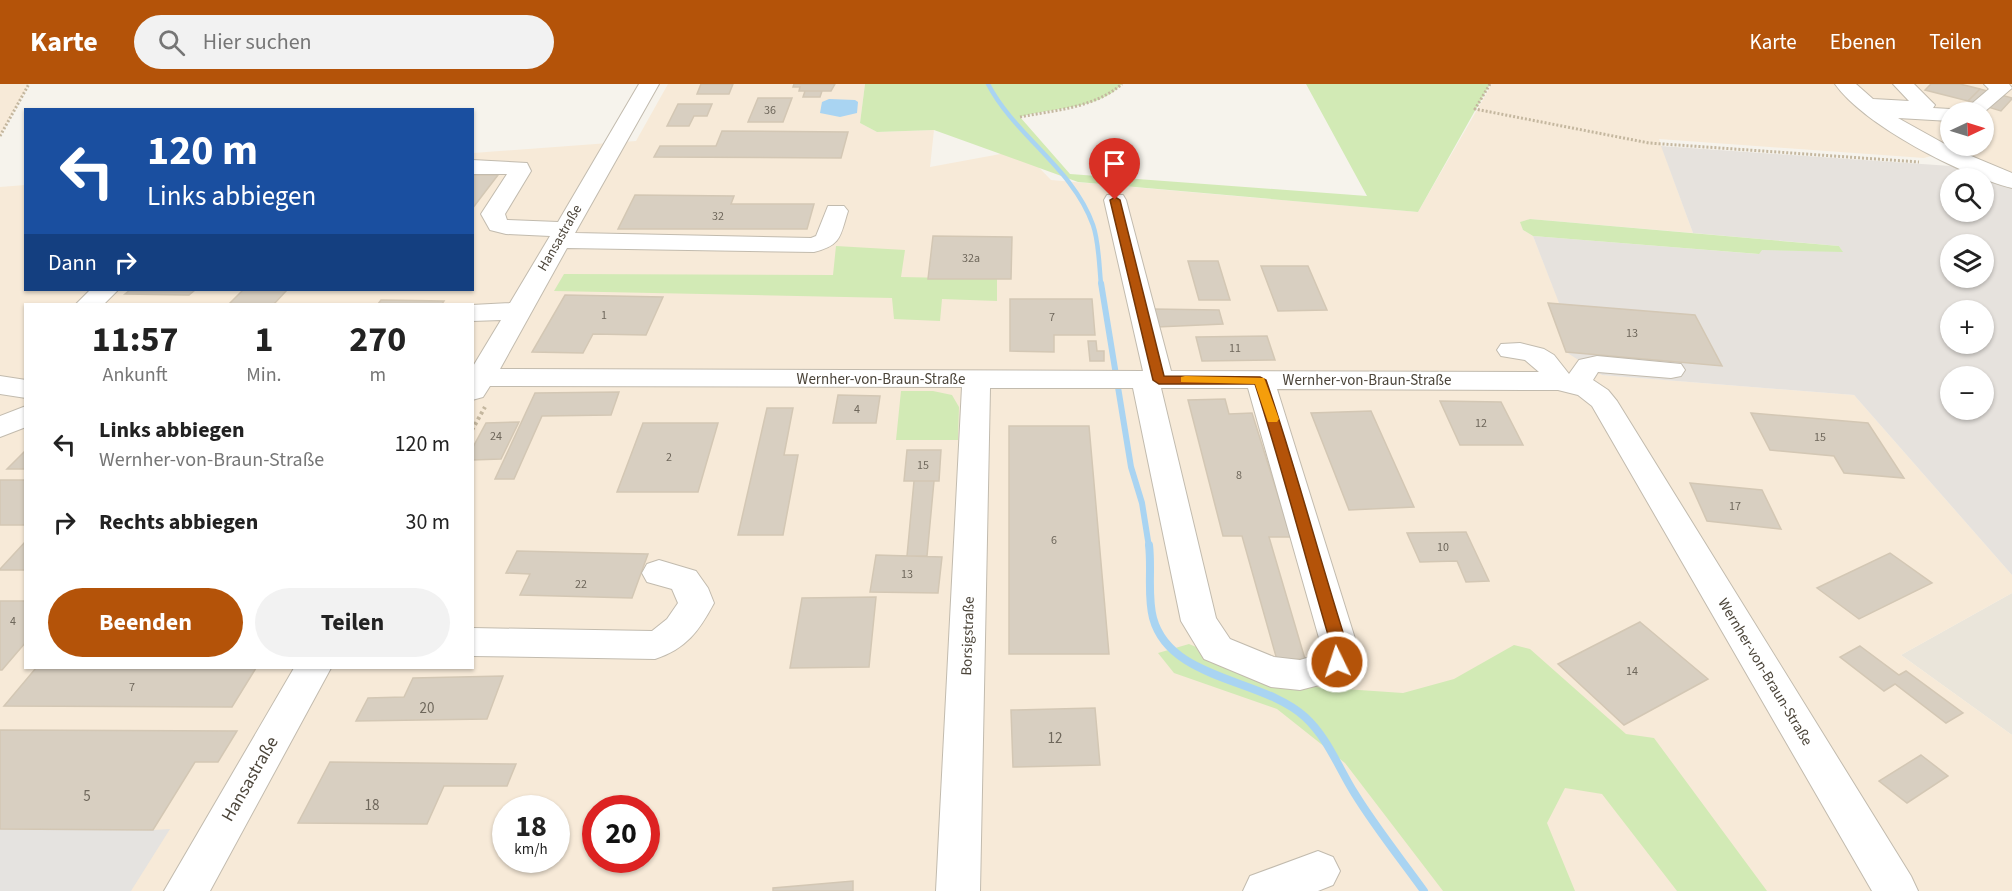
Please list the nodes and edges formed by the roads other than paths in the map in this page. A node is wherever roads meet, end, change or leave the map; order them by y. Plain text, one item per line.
1 (1845, 84) edge
2 (1903, 84) edge
3 (2003, 88) edge
4 (649, 95) edge
5 (1985, 102) edge
6 (1868, 108) junction
7 (1940, 114) edge
8 (474, 167) edge
9 (2012, 181) edge
10 (1115, 200) dead end
11 (836, 211) dead end
12 (562, 234) junction
13 (104, 291) edge
14 (90, 303) edge
15 (518, 311) junction
16 (474, 313) edge
17 (1511, 350) dead end
18 (1671, 370) dead end
19 (976, 380) junction
20 (1135, 380) junction
21 (1260, 380) junction
22 (475, 382) edge
23 (0, 385) edge
24 (24, 389) edge
25 (1589, 391) junction
26 (24, 416) edge
27 (0, 427) edge
28 (659, 573) dead end
29 (474, 642) edge
30 (313, 669) edge
31 (1318, 871) dead end
32 (186, 891) edge
33 (958, 891) edge
34 (1265, 891) edge
35 (1896, 891) edge

1 - 6 street
2 - 6 street
3 - 5 street
4 - 12 street, Hansastraße
6 - 7 street
6 - 9 street
8 - 12 street
10 - 20 street
11 - 12 street
12 - 15 street, Hansastraße
13 - 14 street
15 - 16 street
15 - 22 street, Hansastraße
17 - 25 street
18 - 25 street
19 - 20 street, Wernher-von-Braun-Straße
19 - 22 street, Wernher-von-Braun-Straße
19 - 33 street, Borsigstraße
20 - 21 street, Wernher-von-Braun-Straße
20 - 21 street
21 - 25 street, Wernher-von-Braun-Straße
23 - 24 street
25 - 35 street, Wernher-von-Braun-Straße
26 - 27 street
28 - 29 street
30 - 32 street, Hansastraße
31 - 34 street

